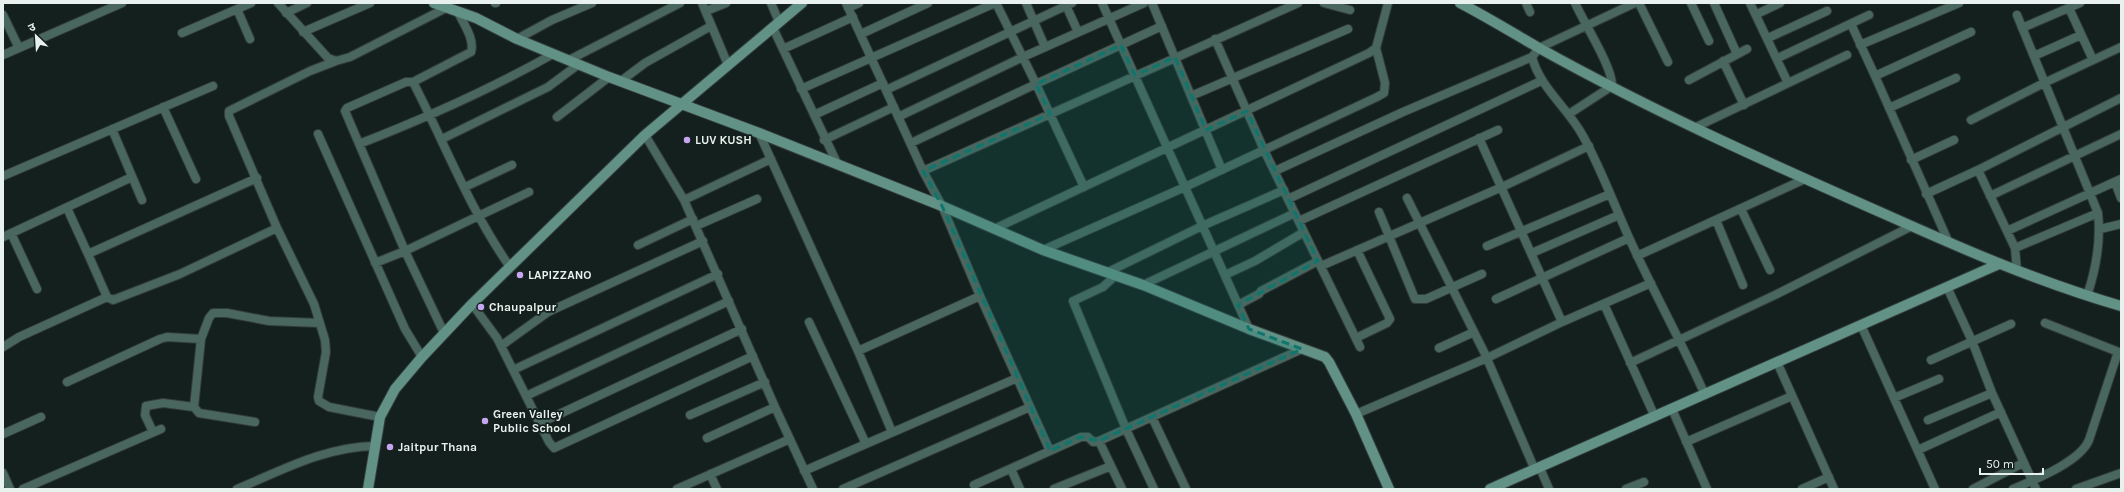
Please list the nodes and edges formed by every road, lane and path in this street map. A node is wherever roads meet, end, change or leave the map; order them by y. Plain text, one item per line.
1 (122, 3) edge
2 (251, 3) edge
3 (278, 3) edge
4 (306, 3) edge
5 (370, 3) edge
6 (434, 3) edge
7 (592, 3) edge
8 (680, 3) edge
9 (702, 3) edge
10 (726, 3) edge
11 (771, 3) edge
12 (802, 3) edge
13 (859, 3) edge
14 (928, 3) edge
15 (995, 3) edge
16 (1026, 3) edge
17 (1102, 3) edge
18 (1144, 3) edge
19 (1152, 3) edge
20 (1298, 3) edge
21 (1324, 3) edge
22 (1388, 3) edge
23 (1460, 3) edge
24 (1526, 3) edge
25 (1575, 3) edge
26 (1635, 3) edge
27 (1639, 3) edge
28 (1691, 3) edge
29 (1714, 3) edge
30 (1750, 3) edge
31 (1780, 3) edge
32 (1959, 3) edge
33 (2080, 3) edge
34 (1068, 4) edge
35 (847, 5) edge
36 (446, 8) junction
37 (2070, 8) junction
38 (237, 9) junction
39 (1350, 10) dead end
40 (706, 11) junction
41 (1827, 11) dead end
42 (458, 12) junction
43 (1530, 12) dead end
44 (286, 13) junction
45 (1756, 14) junction
46 (3, 15) edge
47 (1869, 15) dead end
48 (2017, 16) dead end
49 (853, 17) junction
50 (1110, 18) junction
51 (1034, 20) junction
52 (1851, 24) junction
53 (776, 25) junction
54 (711, 26) junction
55 (1162, 26) junction
56 (1585, 26) junction
57 (2022, 28) junction
58 (1348, 29) dead end
59 (1010, 31) junction
60 (303, 32) junction
61 (1078, 32) junction
62 (1971, 32) dead end
63 (182, 33) dead end
64 (861, 34) junction
65 (2081, 34) junction
66 (250, 38) dead end
67 (1768, 38) junction
68 (517, 39) junction
69 (1215, 39) junction
70 (1709, 41) dead end
71 (1860, 44) junction
72 (1121, 45) junction
73 (1045, 47) junction
74 (2121, 47) edge
75 (19, 48) junction
76 (1376, 48) junction
77 (1539, 48) junction
78 (783, 49) junction
79 (1747, 49) dead end
80 (554, 54) junction
81 (1737, 54) junction
82 (3, 55) edge
83 (1847, 55) dead end
84 (2034, 56) junction
85 (871, 57) junction
86 (1023, 57) junction
87 (1175, 57) junction
88 (1532, 57) junction
89 (1778, 58) junction
90 (2093, 60) junction
91 (336, 61) junction
92 (1723, 61) junction
93 (574, 62) junction
94 (1668, 62) dead end
95 (728, 65) junction
96 (1135, 75) junction
97 (1875, 76) junction
98 (609, 77) junction
99 (1956, 78) dead end
100 (1233, 79) junction
101 (1541, 80) junction
102 (1688, 80) dead end
103 (621, 81) junction
104 (413, 82) junction
105 (1788, 83) junction
106 (2044, 83) junction
107 (1036, 84) junction
108 (213, 86) dead end
109 (884, 86) junction
110 (1612, 86) junction
111 (801, 89) junction
112 (1191, 96) junction
113 (2121, 98) edge
114 (683, 104) junction
115 (1744, 105) junction
116 (163, 107) junction
117 (894, 107) junction
118 (1889, 108) junction
119 (1247, 112) junction
120 (1050, 114) junction
121 (1569, 114) junction
122 (814, 115) junction
123 (431, 116) junction
124 (557, 117) dead end
125 (898, 117) junction
126 (1971, 120) dead end
127 (2063, 126) junction
128 (1696, 127) junction
129 (112, 129) junction
130 (1206, 130) junction
131 (1498, 130) dead end
132 (759, 133) junction
133 (318, 134) dead end
134 (2121, 134) edge
135 (645, 135) junction
136 (1480, 138) junction
137 (442, 139) junction
138 (824, 140) junction
139 (1954, 140) dead end
140 (911, 143) junction
141 (359, 144) junction
142 (1589, 146) junction
143 (1167, 148) junction
144 (1264, 150) junction
145 (2075, 155) junction
146 (771, 159) junction
147 (1911, 160) junction
148 (837, 164) junction
149 (512, 165) dead end
150 (1222, 170) junction
151 (1978, 170) junction
152 (923, 171) junction
153 (1275, 171) junction
154 (3, 176) edge
155 (132, 177) junction
156 (257, 178) junction
157 (196, 179) dead end
158 (1805, 179) junction
159 (2118, 181) edge
160 (465, 187) junction
161 (1084, 187) junction
162 (1185, 187) junction
163 (1502, 187) junction
164 (1284, 190) junction
165 (529, 192) dead end
166 (2091, 192) junction
167 (1610, 194) junction
168 (1926, 194) junction
169 (1990, 196) junction
170 (1406, 198) dead end
171 (2121, 198) edge
172 (757, 199) dead end
173 (1288, 199) junction
174 (142, 200) dead end
175 (684, 200) junction
176 (942, 206) junction
177 (67, 208) junction
178 (1741, 209) junction
179 (1378, 212) dead end
180 (1295, 213) junction
181 (2098, 213) junction
182 (1619, 215) junction
183 (478, 216) junction
184 (1716, 220) junction
185 (1299, 221) junction
186 (694, 223) junction
187 (1417, 223) junction
188 (2121, 224) edge
189 (1202, 226) junction
190 (1912, 226) junction
191 (277, 228) junction
192 (994, 229) junction
193 (2100, 229) junction
194 (2007, 231) junction
195 (1304, 232) junction
196 (1522, 232) junction
197 (11, 233) junction
198 (1387, 236) junction
199 (3, 237) edge
200 (1629, 238) junction
201 (703, 241) junction
202 (1949, 243) junction
203 (638, 245) dead end
204 (1487, 246) dead end
205 (2015, 248) junction
206 (1043, 250) junction
207 (1214, 250) junction
208 (1357, 250) junction
209 (405, 251) junction
210 (1532, 253) junction
211 (88, 254) junction
212 (1637, 256) junction
213 (375, 263) junction
214 (1319, 263) junction
215 (1999, 264) junction
216 (510, 267) junction
217 (1770, 270) dead end
218 (2017, 271) junction
219 (1112, 273) junction
220 (718, 274) junction
221 (1482, 274) dead end
222 (1225, 275) junction
223 (1542, 277) junction
224 (1651, 283) junction
225 (1143, 284) junction
226 (1743, 285) dead end
227 (1947, 287) junction
228 (1452, 288) junction
229 (37, 289) dead end
230 (980, 296) junction
231 (2087, 296) junction
232 (107, 297) junction
233 (1496, 299) dead end
234 (729, 301) junction
235 (472, 304) junction
236 (1604, 304) junction
237 (1238, 305) junction
238 (2121, 306) edge
239 (809, 322) dead end
240 (1562, 322) junction
241 (320, 323) junction
242 (2045, 323) dead end
243 (2011, 324) dead end
244 (1861, 325) junction
245 (742, 329) junction
246 (1249, 329) junction
247 (1474, 332) junction
248 (444, 333) junction
249 (1356, 338) junction
250 (201, 339) junction
251 (1679, 339) junction
252 (1972, 341) junction
253 (501, 346) junction
254 (3, 347) edge
255 (1360, 347) dead end
256 (1439, 348) dead end
257 (1302, 349) junction
258 (858, 351) junction
259 (2120, 353) edge
260 (753, 356) junction
261 (422, 357) junction
262 (1486, 358) junction
263 (1931, 360) dead end
264 (1777, 362) junction
265 (1630, 363) junction
266 (513, 370) junction
267 (1017, 378) junction
268 (1939, 379) dead end
269 (67, 382) dead end
270 (765, 382) junction
271 (1992, 393) junction
272 (1705, 395) junction
273 (526, 396) junction
274 (1792, 396) junction
275 (1894, 398) junction
276 (194, 407) junction
277 (774, 407) junction
278 (1030, 407) junction
279 (1672, 409) junction
280 (2001, 412) junction
281 (1356, 414) junction
282 (690, 415) dead end
283 (41, 417) dead end
284 (380, 417) junction
285 (1152, 417) junction
286 (1654, 417) junction
287 (1928, 420) dead end
288 (255, 422) dead end
289 (540, 423) junction
290 (1126, 428) junction
291 (892, 432) junction
292 (3, 434) edge
293 (706, 438) dead end
294 (790, 439) junction
295 (1099, 441) junction
296 (1686, 442) junction
297 (866, 444) junction
298 (375, 446) junction
299 (1918, 450) junction
300 (1050, 451) junction
301 (2023, 463) junction
302 (1111, 466) junction
303 (1011, 469) junction
304 (1537, 469) junction
305 (804, 471) junction
306 (3, 473) edge
307 (2121, 473) edge
308 (710, 474) junction
309 (1829, 477) junction
310 (2032, 480) junction
311 (1644, 482) dead end
312 (974, 485) dead end
313 (10, 489) edge
314 (23, 489) edge
315 (237, 489) edge
316 (368, 489) edge
317 (677, 489) edge
318 (717, 489) edge
319 (813, 489) edge
320 (843, 489) edge
321 (1019, 489) edge
322 (1054, 489) edge
323 (1122, 489) edge
324 (1154, 489) edge
325 (1186, 489) edge
326 (1389, 489) edge
327 (1490, 489) edge
328 (1549, 489) edge
329 (1626, 489) edge
330 (1707, 489) edge
331 (1802, 489) edge
332 (1834, 489) edge
333 (1935, 489) edge
334 (1973, 489) edge
335 (2013, 489) edge
336 (2036, 489) edge
337 (2076, 489) edge

1 - 75 street
2 - 38 street
3 - 44 street
4 - 44 street
5 - 60 street
6 - 36 street
7 - 68 street
8 - 93 street
9 - 40 street
10 - 40 street
11 - 53 street
12 - 53 street
13 - 35 street
14 - 64 street
15 - 59 street
15 - 85 street
16 - 51 street
17 - 50 street
18 - 50 street
19 - 55 street
20 - 69 street
21 - 39 street
22 - 76 street
23 - 77 street
24 - 43 street
25 - 56 street
26 - 56 street
27 - 94 street
28 - 70 street
29 - 81 street
30 - 45 street
31 - 45 street
32 - 71 street
33 - 37 street
34 - 51 street
34 - 61 street
35 - 49 street
36 - 42 street
36 - 91 street
37 - 57 street
37 - 65 street
38 - 63 street
38 - 66 street
40 - 54 street
41 - 67 street
42 - 68 street
42 - 104 street
44 - 60 street
45 - 67 street
46 - 75 street
47 - 52 street
48 - 57 street
49 - 64 street
49 - 78 street
50 - 61 street
50 - 72 street
51 - 59 street
51 - 73 street
52 - 71 street
52 - 89 street
53 - 78 street
53 - 95 street
54 - 95 street
54 - 103 street
55 - 72 street
55 - 87 street
56 - 77 street
56 - 110 street
57 - 84 street
58 - 100 street
59 - 86 street
59 - 109 street
60 - 91 street
61 - 73 street
62 - 97 street
64 - 85 street
65 - 84 street
65 - 90 street
67 - 89 street
68 - 80 street
69 - 87 street
69 - 100 street
71 - 97 street
72 - 96 street
72 - 107 street
73 - 86 street
74 - 90 street
75 - 82 street
76 - 119 street
76 - 144 street
77 - 88 street
77 - 110 street
78 - 111 street
79 - 81 street
80 - 93 street
80 - 123 street
81 - 92 street
83 - 105 street
84 - 106 street
85 - 109 street
85 - 111 street
86 - 107 street
86 - 125 street
87 - 96 street
87 - 112 street
88 - 101 street
88 - 153 street
89 - 105 street
90 - 106 street
91 - 156 street
92 - 102 street
92 - 115 street
93 - 98 street
93 - 137 street
95 - 114 street
96 - 120 street
96 - 143 street
97 - 118 street
98 - 103 street
98 - 124 street
99 - 118 street
100 - 112 street
100 - 119 street
101 - 121 street
101 - 173 street
103 - 114 street
104 - 123 street
104 - 141 street
105 - 115 street
106 - 126 street
106 - 127 street
107 - 120 street
107 - 140 street
108 - 116 street
109 - 117 street
109 - 122 street
110 - 121 street
110 - 128 street
111 - 122 street
112 - 130 street
113 - 127 street
114 - 132 street
114 - 135 street
115 - 128 street
116 - 129 street
116 - 157 street
117 - 125 street
117 - 138 street
118 - 147 street
119 - 130 street
119 - 144 street
120 - 152 street
120 - 161 street
121 - 142 street
122 - 138 street
123 - 137 street
123 - 141 street
125 - 140 street
127 - 145 street
127 - 151 street
128 - 158 street
129 - 154 street
129 - 155 street
130 - 143 street
130 - 150 street
131 - 136 street
132 - 146 street
132 - 148 street
133 - 213 street
134 - 145 street
135 - 175 street
135 - 216 street
136 - 163 street
136 - 185 street
137 - 160 street
138 - 148 street
139 - 147 street
140 - 152 street
141 - 209 street
142 - 163 street
142 - 167 street
143 - 161 street
143 - 162 street
144 - 150 street
144 - 153 street
145 - 166 street
145 - 169 street
146 - 175 street
146 - 258 street
147 - 168 street
148 - 176 street
149 - 160 street
150 - 162 street
151 - 168 street
151 - 169 street
152 - 176 street
153 - 164 street
155 - 174 street
155 - 177 street
156 - 191 street
156 - 211 street
158 - 178 street
158 - 190 street
159 - 166 street
159 - 171 street
160 - 183 street
161 - 192 street
162 - 189 street
162 - 206 street
163 - 187 street
163 - 196 street
164 - 173 street
164 - 189 street
165 - 183 street
166 - 181 street
166 - 194 street
167 - 182 street
167 - 196 street
168 - 202 street
169 - 194 street
170 - 187 street
172 - 186 street
173 - 180 street
175 - 186 street
176 - 192 street
176 - 230 street
177 - 197 street
177 - 211 street
178 - 184 street
178 - 217 street
179 - 198 street
180 - 185 street
180 - 207 street
181 - 193 street
181 - 205 street
182 - 200 street
182 - 210 street
183 - 209 street
183 - 216 street
184 - 212 street
184 - 226 street
185 - 195 street
186 - 201 street
186 - 203 street
187 - 198 street
187 - 228 street
188 - 193 street
189 - 207 street
189 - 219 street
190 - 202 street
190 - 251 street
191 - 232 street
191 - 241 street
192 - 206 street
193 - 231 street
194 - 205 street
195 - 214 street
195 - 222 street
196 - 204 street
196 - 210 street
197 - 199 street
197 - 229 street
198 - 208 street
198 - 228 street
200 - 212 street
200 - 223 street
201 - 220 street
201 - 253 street
202 - 215 street
205 - 218 street
206 - 219 street
207 - 222 street
207 - 225 street
208 - 214 street
208 - 249 street
209 - 213 street
209 - 248 street
210 - 223 street
211 - 232 street
212 - 224 street
213 - 261 street
214 - 237 street
214 - 249 street
215 - 218 street
215 - 227 street
216 - 235 street
218 - 231 street
219 - 225 street
219 - 290 street
220 - 234 street
220 - 266 street
221 - 228 street
222 - 237 street
223 - 233 street
223 - 240 street
224 - 236 street
224 - 251 street
225 - 246 street
227 - 244 street
227 - 252 street
228 - 247 street
230 - 258 street
230 - 267 street
231 - 238 street
232 - 254 street
234 - 245 street
234 - 273 street
235 - 248 street
235 - 253 street
236 - 240 street
236 - 265 street
237 - 246 street
239 - 297 street
240 - 262 street
241 - 250 street
241 - 284 street
242 - 259 street
243 - 252 street
244 - 264 street
244 - 275 street
245 - 260 street
245 - 289 street
246 - 257 street
247 - 256 street
247 - 262 street
248 - 261 street
249 - 255 street
250 - 269 street
250 - 276 street
251 - 265 street
251 - 272 street
252 - 263 street
252 - 271 street
253 - 266 street
257 - 281 street
257 - 285 street
258 - 291 street
259 - 310 street
260 - 270 street
260 - 289 street
261 - 284 street
262 - 281 street
262 - 304 street
264 - 272 street
264 - 274 street
265 - 286 street
266 - 273 street
267 - 278 street
267 - 291 street
268 - 275 street
270 - 277 street
270 - 282 street
271 - 280 street
271 - 287 street
272 - 279 street
273 - 289 street
274 - 296 street
274 - 309 street
275 - 299 street
276 - 288 street
276 - 314 street
277 - 293 street
277 - 294 street
278 - 300 street
278 - 320 street
279 - 286 street
279 - 296 street
280 - 299 street
280 - 301 street
281 - 326 street
283 - 292 street
284 - 298 street
285 - 290 street
285 - 325 street
286 - 304 street
290 - 295 street
290 - 324 street
291 - 297 street
294 - 305 street
294 - 308 street
295 - 300 street
295 - 302 street
296 - 330 street
297 - 305 street
298 - 315 street
298 - 316 street
299 - 333 street
300 - 303 street
301 - 310 street
301 - 334 street
302 - 322 street
302 - 323 street
303 - 312 street
303 - 321 street
304 - 327 street
304 - 328 street
305 - 319 street
306 - 313 street
307 - 337 street
308 - 317 street
308 - 318 street
309 - 331 street
309 - 332 street
310 - 335 street
310 - 336 street
311 - 329 street

